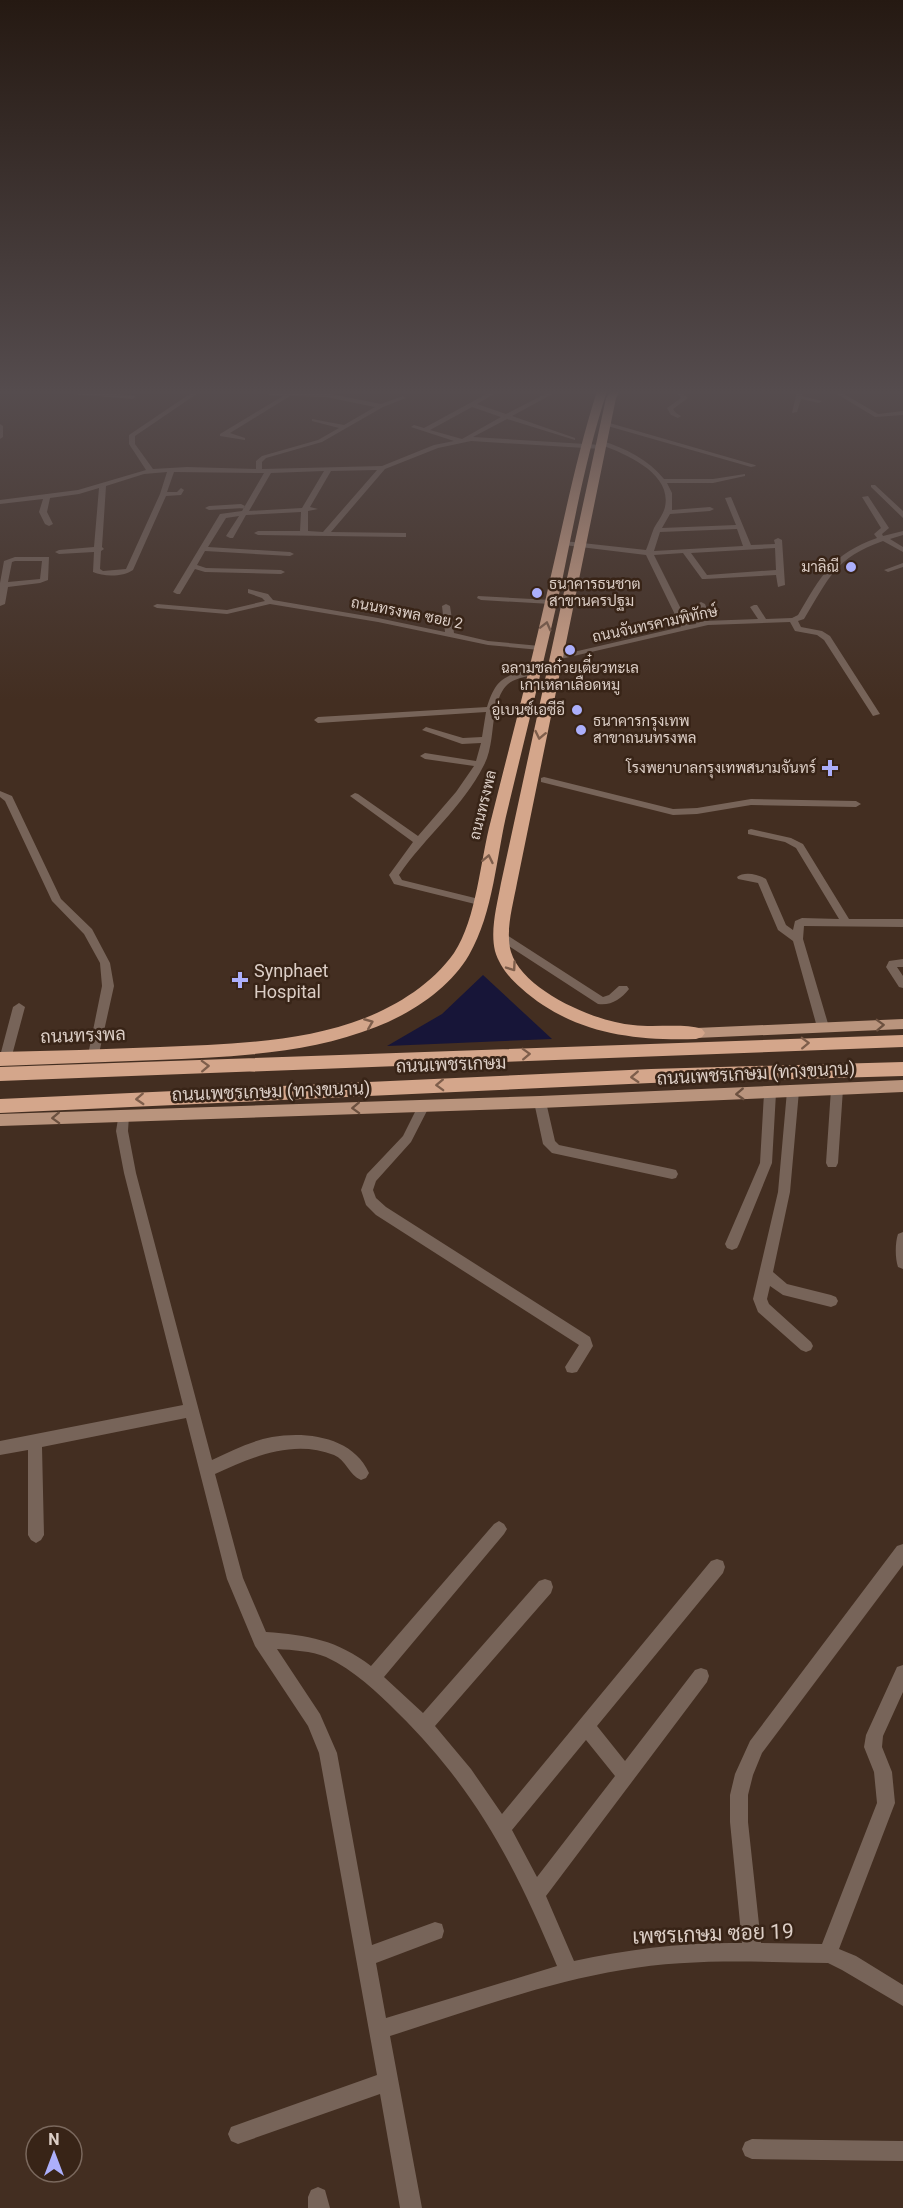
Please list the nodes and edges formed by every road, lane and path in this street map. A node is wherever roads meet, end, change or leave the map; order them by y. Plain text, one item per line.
1 (66, 494) edge
2 (103, 494) edge
3 (163, 494) edge
4 (255, 494) edge
5 (314, 494) edge
6 (360, 494) edge
7 (574, 494) edge
8 (591, 494) edge
9 (668, 494) edge
10 (880, 494) edge
11 (47, 497) junction
12 (866, 497) dead end
13 (729, 498) dead end
14 (0, 502) edge
15 (209, 508) dead end
16 (246, 509) junction
17 (305, 509) junction
18 (314, 509) dead end
19 (710, 509) dead end
20 (667, 512) junction
21 (903, 516) edge
22 (49, 524) dead end
23 (739, 527) junction
24 (657, 530) junction
25 (903, 532) edge
26 (258, 533) dead end
27 (304, 534) junction
28 (325, 534) junction
29 (403, 535) dead end
30 (230, 536) dead end
31 (883, 538) junction
32 (564, 543) junction
33 (580, 545) junction
34 (748, 548) junction
35 (100, 549) junction
36 (203, 549) junction
37 (903, 550) edge
38 (59, 552) dead end
39 (686, 552) junction
40 (649, 553) junction
41 (290, 554) dead end
42 (903, 565) edge
43 (193, 566) junction
44 (888, 570) dead end
45 (280, 572) dead end
46 (781, 572) junction
47 (2, 585) edge
48 (782, 585) dead end
49 (251, 591) dead end
50 (177, 592) dead end
51 (481, 598) dead end
52 (270, 602) junction
53 (551, 602) junction
54 (1, 604) edge
55 (701, 604) dead end
56 (158, 606) dead end
57 (446, 606) dead end
58 (754, 607) dead end
59 (793, 620) junction
60 (764, 622) junction
61 (699, 625) junction
62 (686, 628) junction
63 (450, 635) junction
64 (540, 648) junction
65 (555, 659) junction
66 (534, 672) junction
67 (493, 709) junction
68 (876, 714) dead end
69 (318, 720) dead end
70 (426, 730) dead end
71 (486, 740) junction
72 (425, 756) dead end
73 (480, 764) junction
74 (512, 764) junction
75 (533, 766) junction
76 (544, 780) dead end
77 (0, 794) edge
78 (355, 796) dead end
79 (856, 804) dead end
80 (752, 832) dead end
81 (420, 842) junction
82 (742, 877) dead end
83 (479, 902) junction
84 (846, 922) junction
85 (903, 922) edge
86 (502, 936) junction
87 (798, 939) junction
88 (903, 963) edge
89 (903, 984) edge
90 (623, 988) dead end
91 (534, 991) junction
92 (19, 1007) dead end
93 (903, 1024) edge
94 (823, 1027) junction
95 (347, 1031) junction
96 (696, 1032) junction
97 (903, 1041) edge
98 (206, 1051) junction
99 (94, 1055) junction
100 (2, 1064) edge
101 (903, 1069) edge
102 (701, 1075) junction
103 (542, 1081) junction
104 (903, 1086) edge
105 (339, 1089) junction
106 (837, 1089) junction
107 (793, 1091) junction
108 (770, 1093) junction
109 (194, 1097) junction
110 (540, 1102) junction
111 (424, 1105) junction
112 (0, 1106) edge
113 (123, 1116) junction
114 (0, 1120) edge
115 (832, 1163) dead end
116 (672, 1174) dead end
117 (903, 1238) edge
118 (732, 1244) dead end
119 (903, 1263) edge
120 (766, 1275) junction
121 (831, 1301) dead end
122 (806, 1346) dead end
123 (572, 1367) dead end
124 (190, 1410) junction
125 (35, 1440) junction
126 (0, 1448) edge
127 (207, 1470) junction
128 (361, 1473) dead end
129 (499, 1529) dead end
130 (36, 1535) dead end
131 (903, 1552) edge
132 (717, 1567) dead end
133 (545, 1587) dead end
134 (261, 1640) junction
135 (903, 1673) edge
136 (701, 1676) dead end
137 (372, 1678) junction
138 (424, 1725) junction
139 (586, 1727) junction
140 (626, 1776) junction
141 (501, 1829) junction
142 (535, 1895) junction
143 (435, 1931) dead end
144 (752, 1952) junction
145 (828, 1954) junction
146 (366, 1957) junction
147 (569, 1972) junction
148 (903, 1996) edge
149 (379, 2030) junction
150 (388, 2081) junction
151 (238, 2134) dead end
152 (752, 2150) dead end
153 (903, 2151) edge
154 (411, 2208) edge

1 - 11 street
2 - 35 street
3 - 35 street
4 - 16 street
5 - 17 street
6 - 28 street
7 - 32 highway, ถนนทรงพล
8 - 33 highway
9 - 20 street
10 - 21 street
11 - 14 street
11 - 22 street
12 - 31 street
13 - 23 street
15 - 16 street
16 - 17 street
16 - 30 street
16 - 36 street
17 - 18 street
17 - 27 street
19 - 20 street
20 - 24 street
23 - 24 street
23 - 34 street
24 - 40 street
25 - 31 street
26 - 27 street
27 - 28 street
28 - 29 street
31 - 37 street
31 - 59 street
32 - 33 street
32 - 53 highway, ถนนทรงพล
33 - 40 street
33 - 65 highway
34 - 39 street
34 - 46 street
35 - 38 street
36 - 41 street
36 - 43 street
39 - 40 street
39 - 46 street
40 - 62 street
42 - 44 street
43 - 45 street
43 - 50 street
46 - 48 street
47 - 47 street
47 - 54 street
49 - 52 street
51 - 53 street
52 - 56 street
52 - 63 street, ถนนทรงพล ซอย 2
64 -> 53 highway, ถนนทรงพล
55 - 61 street
57 - 63 street
58 - 60 street
59 - 60 street, ถนนจันทรคามพิทักษ์
59 - 68 street
60 - 61 street, ถนนจันทรคามพิทักษ์
61 - 62 street, ถนนจันทรคามพิทักษ์
62 - 65 street, ถนนจันทรคามพิทักษ์
63 - 64 street, ถนนทรงพล ซอย 2
64 - 66 highway, ถนนทรงพล
65 -> 75 highway
66 - 67 street
66 - 74 highway, ถนนทรงพล
67 - 69 street
67 - 71 street
70 - 71 street
71 - 73 street
72 - 73 street
73 - 81 street
74 - 75 highway
83 -> 74 highway, ถนนทรงพล
75 - 86 highway
76 - 79 street
77 - 99 street
78 - 81 street
80 - 84 street
81 - 83 street
82 - 87 street
95 -> 83 highway, ถนนทรงพล
84 - 85 street
84 - 87 street
86 - 90 street
86 -> 91 highway
87 - 94 street
88 - 89 street
91 - 96 highway
91 - 103 highway
92 - 100 street
94 -> 93 main road
94 - 96 main road
95 - 98 highway, ถนนทรงพล
95 - 105 highway
96 - 102 highway
100 -> 97 highway, ถนนเพชรเกษม
98 - 99 highway, ถนนทรงพล
98 - 109 highway
99 - 100 highway, ถนนทรงพล
101 - 102 highway, ถนนเพชรเกษม
102 -> 103 highway, ถนนเพชรเกษม
103 -> 105 highway, ถนนเพชรเกษม
104 - 106 main road, ถนนเพชรเกษม (ทางขนาน)
105 - 109 highway, ถนนเพชรเกษม
106 - 107 main road, ถนนเพชรเกษม (ทางขนาน)
106 - 115 street
107 - 108 main road, ถนนเพชรเกษม (ทางขนาน)
107 - 120 street
108 -> 110 main road, ถนนเพชรเกษม (ทางขนาน)
108 - 118 street
109 -> 112 highway, ถนนเพชรเกษม
110 - 111 main road, ถนนเพชรเกษม (ทางขนาน)
110 - 116 street
111 -> 113 main road, ถนนเพชรเกษม (ทางขนาน)
111 - 123 street
113 -> 114 main road, ถนนเพชรเกษม (ทางขนาน)
113 - 124 street
117 - 119 street
120 - 121 street
120 - 122 street
124 - 125 street
124 - 127 street
125 - 126 street
125 - 130 street
127 - 128 street
127 - 134 street
129 - 137 street
131 - 144 street
132 - 139 street
133 - 138 street
134 - 137 street
134 - 146 street
135 - 145 street
136 - 140 street
137 - 138 street
138 - 141 street
139 - 140 street
139 - 141 street
140 - 142 street
141 - 142 street
142 - 147 street
143 - 146 street
144 - 145 street, เพชรเกษม ซอย 19
144 - 147 street, เพชรเกษม ซอย 19
145 - 148 street, เพชรเกษม ซอย 19
146 - 149 street
147 - 149 street, เพชรเกษม ซอย 19
149 - 150 street
150 - 151 street
150 - 154 street
152 - 153 street

